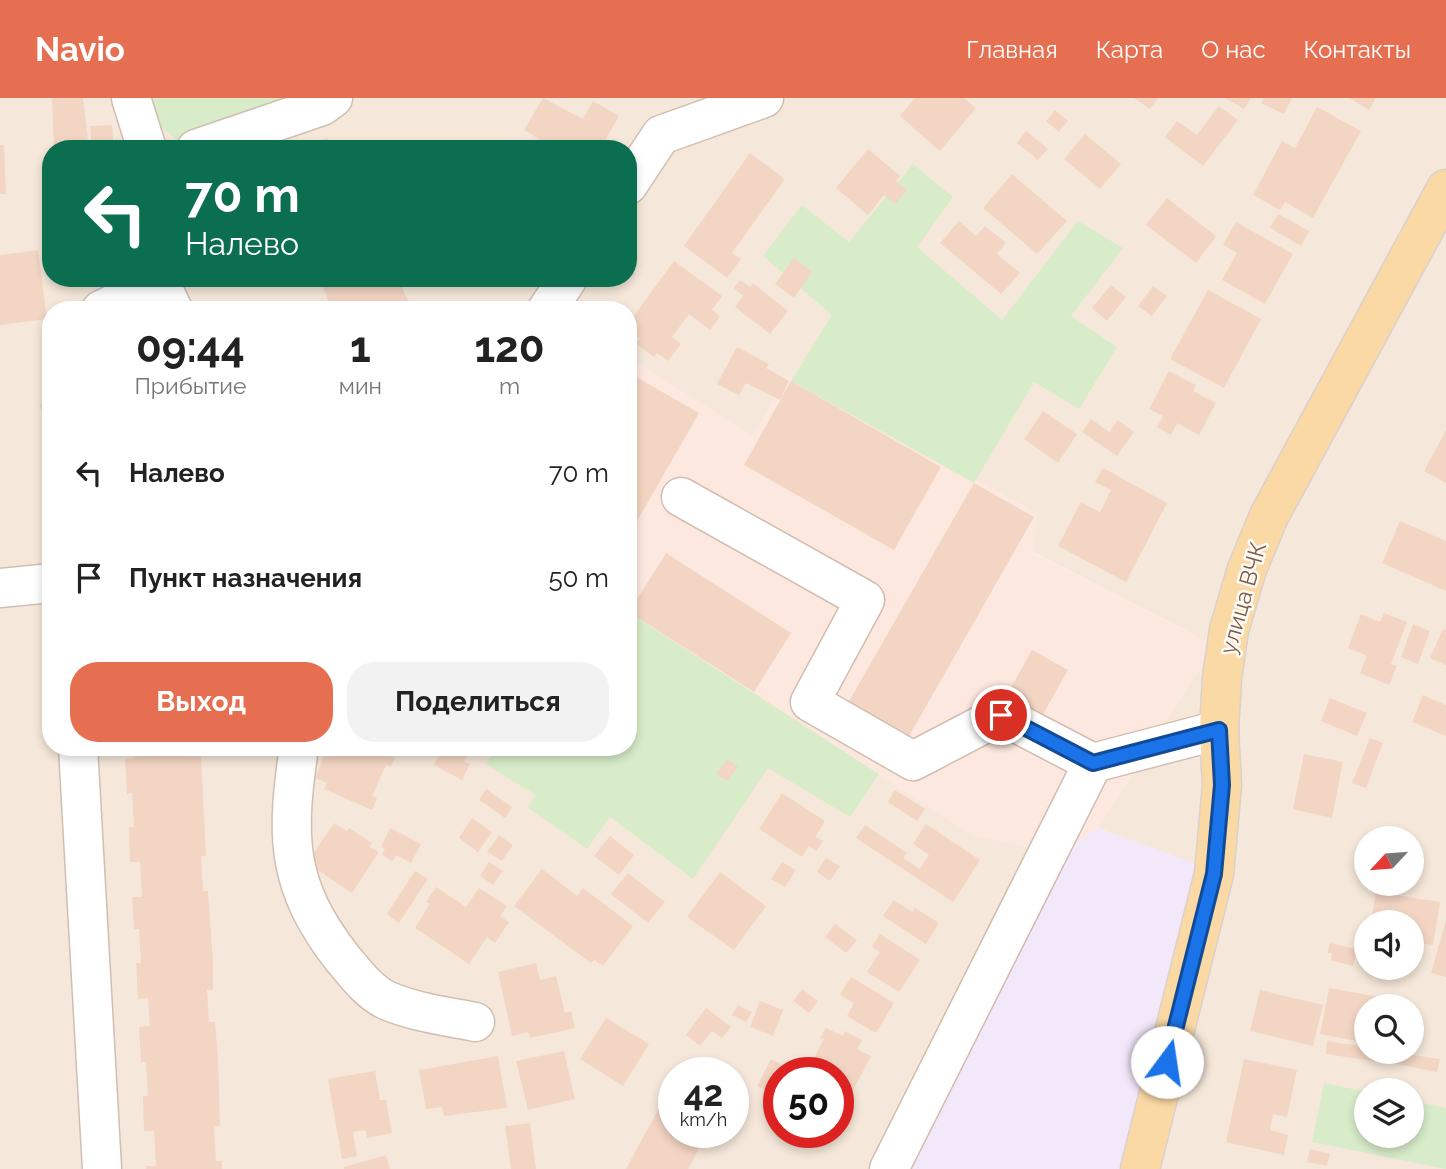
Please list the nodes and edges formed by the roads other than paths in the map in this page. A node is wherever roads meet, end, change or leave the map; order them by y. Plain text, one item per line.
1 (131, 98) edge
2 (333, 98) edge
3 (764, 98) edge
4 (144, 140) edge
5 (223, 140) edge
6 (637, 172) edge
7 (1446, 189) edge
8 (164, 290) edge
9 (129, 301) edge
10 (681, 497) dead end
11 (42, 584) edge
12 (0, 588) edge
13 (1219, 730) junction
14 (79, 756) edge
15 (298, 756) edge
16 (1093, 763) junction
17 (475, 1022) dead end
18 (102, 1169) edge
19 (888, 1169) edge
20 (1140, 1169) edge

1 - 4 lane
2 - 5 lane
3 - 6 lane
7 - 13 main road, улица ВЧК
8 - 9 lane
10 - 16 lane
11 - 12 lane
13 - 16 lane
13 - 20 main road, улица ВЧК
14 - 18 lane
15 - 17 lane
16 - 19 lane

